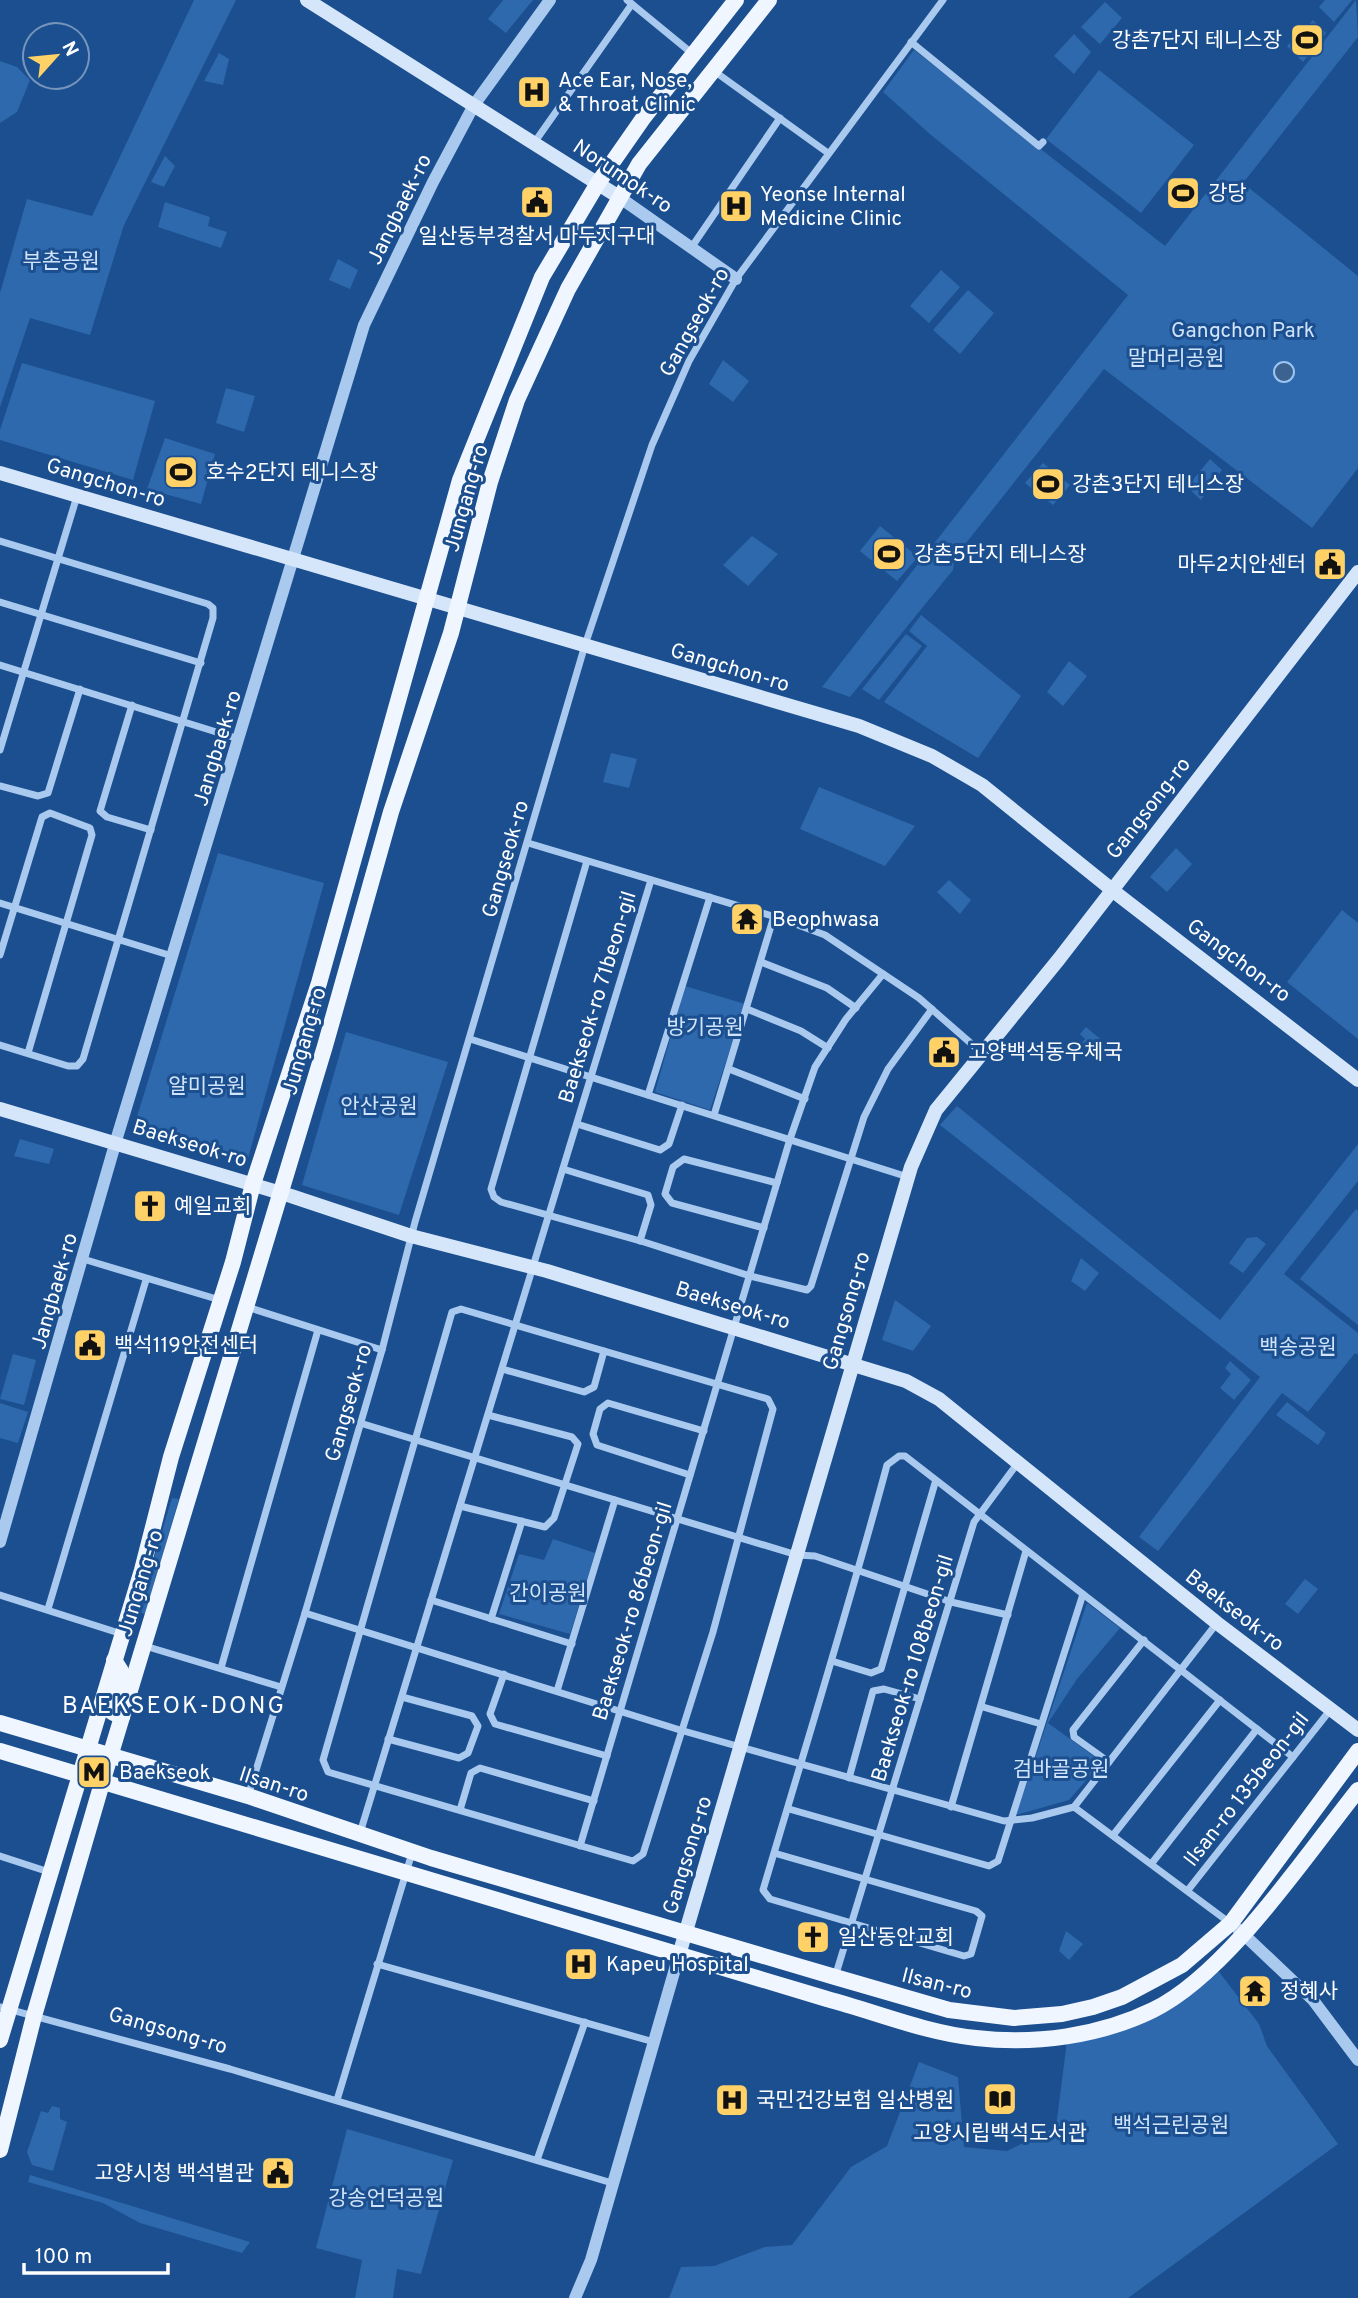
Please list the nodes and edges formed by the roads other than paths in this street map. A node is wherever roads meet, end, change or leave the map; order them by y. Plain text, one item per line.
1 (307, 0) edge
2 (550, 0) edge
3 (736, 0) edge
4 (769, 0) edge
5 (943, 0) edge
6 (630, 2) edge
7 (911, 42) junction
8 (694, 55) junction
9 (715, 71) junction
10 (474, 105) junction
11 (780, 118) junction
12 (1043, 142) dead end
13 (534, 143) junction
14 (828, 153) junction
15 (598, 183) junction
16 (619, 197) junction
17 (691, 248) junction
18 (736, 279) junction
19 (0, 473) edge
20 (78, 495) junction
21 (0, 541) edge
22 (58, 558) junction
23 (293, 561) junction
24 (1358, 572) edge
25 (425, 598) junction
26 (0, 602) edge
27 (458, 608) junction
28 (40, 614) junction
29 (585, 645) junction
30 (201, 663) junction
31 (0, 665) edge
32 (23, 672) junction
33 (79, 689) junction
34 (132, 705) junction
35 (185, 721) junction
36 (240, 739) junction
37 (0, 750) edge
38 (0, 786) edge
39 (151, 830) junction
40 (528, 843) junction
41 (587, 861) junction
42 (651, 880) junction
43 (1112, 890) junction
44 (710, 897) junction
45 (0, 903) edge
46 (15, 907) junction
47 (774, 916) junction
48 (66, 923) junction
49 (120, 940) junction
50 (0, 955) edge
51 (172, 956) junction
52 (761, 962) junction
53 (883, 974) junction
54 (856, 1008) junction
55 (747, 1009) junction
56 (932, 1009) junction
57 (470, 1039) junction
58 (0, 1045) edge
59 (828, 1048) junction
60 (982, 1053) junction
61 (27, 1054) junction
62 (530, 1059) junction
63 (729, 1069) junction
64 (591, 1078) junction
65 (1358, 1080) edge
66 (648, 1095) junction
67 (804, 1099) junction
68 (682, 1105) junction
69 (0, 1109) edge
70 (714, 1115) junction
71 (577, 1124) junction
72 (790, 1139) junction
73 (116, 1143) junction
74 (851, 1158) junction
75 (563, 1169) junction
76 (908, 1177) junction
77 (778, 1182) junction
78 (253, 1184) junction
79 (281, 1193) junction
80 (549, 1216) junction
81 (764, 1228) junction
82 (411, 1236) junction
83 (642, 1242) junction
84 (83, 1259) junction
85 (534, 1268) junction
86 (750, 1276) junction
87 (146, 1280) junction
88 (221, 1300) junction
89 (246, 1307) junction
90 (516, 1324) junction
91 (734, 1327) junction
92 (318, 1330) junction
93 (382, 1350) junction
94 (605, 1352) junction
95 (853, 1363) junction
96 (502, 1369) junction
97 (717, 1386) junction
98 (488, 1415) junction
99 (360, 1423) junction
100 (704, 1431) junction
101 (417, 1440) junction
102 (475, 1458) junction
103 (1017, 1464) junction
104 (690, 1475) junction
105 (935, 1483) junction
106 (564, 1485) junction
107 (615, 1500) junction
108 (460, 1506) junction
109 (980, 1514) junction
110 (677, 1519) junction
111 (522, 1521) junction
112 (737, 1537) junction
113 (0, 1542) edge
114 (1026, 1551) junction
115 (797, 1555) junction
116 (859, 1570) junction
117 (906, 1586) junction
118 (1083, 1594) junction
119 (0, 1595) edge
120 (431, 1600) junction
121 (951, 1602) junction
122 (48, 1609) junction
123 (305, 1613) junction
124 (1008, 1615) junction
125 (491, 1619) junction
126 (1217, 1623) junction
127 (361, 1630) junction
128 (122, 1634) junction
129 (1144, 1640) junction
130 (572, 1644) junction
131 (144, 1645) junction
132 (417, 1648) junction
133 (114, 1660) junction
134 (831, 1664) junction
135 (221, 1668) junction
136 (1181, 1669) junction
137 (504, 1675) junction
138 (281, 1687) junction
139 (557, 1691) junction
140 (402, 1697) junction
141 (920, 1699) junction
142 (1220, 1700) junction
143 (1331, 1708) junction
144 (982, 1709) junction
145 (621, 1710) junction
146 (122, 1717) junction
147 (0, 1723) edge
148 (1041, 1724) junction
149 (1257, 1729) junction
150 (680, 1730) junction
151 (1358, 1730) edge
152 (388, 1739) junction
153 (741, 1747) junction
154 (85, 1749) junction
155 (0, 1751) edge
156 (1358, 1751) edge
157 (111, 1756) junction
158 (607, 1756) junction
159 (1293, 1757) junction
160 (1109, 1762) junction
161 (802, 1764) junction
162 (78, 1774) junction
163 (849, 1778) junction
164 (102, 1783) junction
165 (374, 1785) junction
166 (892, 1790) junction
167 (1358, 1790) edge
168 (248, 1796) junction
169 (594, 1801) junction
170 (951, 1807) junction
171 (1074, 1807) junction
172 (456, 1809) junction
173 (789, 1809) junction
174 (1009, 1820) junction
175 (359, 1834) junction
176 (879, 1834) junction
177 (1114, 1834) junction
178 (580, 1846) junction
179 (413, 1852) junction
180 (774, 1853) junction
181 (0, 1856) edge
182 (1152, 1863) junction
183 (49, 1872) junction
184 (406, 1874) junction
185 (866, 1881) junction
186 (1188, 1890) junction
187 (853, 1921) junction
188 (1231, 1923) junction
189 (685, 1933) junction
190 (1244, 1933) junction
191 (678, 1955) junction
192 (377, 1964) junction
193 (835, 1977) junction
194 (4, 2009) edge
195 (34, 2016) junction
196 (585, 2022) junction
197 (0, 2040) edge
198 (654, 2042) junction
199 (1358, 2060) edge
200 (337, 2101) junction
201 (0, 2150) edge
202 (537, 2160) junction
203 (612, 2183) junction
204 (575, 2298) edge

1 - 10 main road, Norumok-ro
2 - 10 street, Jangbaek-ro
3 - 8 main road, Jungang-ro
4 - 9 main road, Jungang-ro
5 - 7 street, Gangseok-ro
6 - 8 street
6 - 13 street
7 - 12 street
7 - 14 street, Gangseok-ro
8 - 15 main road, Jungang-ro
9 - 11 street
9 - 16 main road, Jungang-ro
10 - 13 main road, Norumok-ro
10 - 23 street, Jangbaek-ro
11 - 14 street
11 - 17 street
13 - 15 main road, Norumok-ro
14 - 18 street, Gangseok-ro
15 - 16 main road, Norumok-ro
15 - 25 main road, Jungang-ro
16 - 17 street, Norumok-ro
16 - 27 main road, Jungang-ro
17 - 18 street, Norumok-ro
18 - 29 street, Gangseok-ro
19 - 20 main road, Gangchon-ro
20 - 22 street
20 - 23 main road, Gangchon-ro
21 - 22 street
22 - 28 street
22 - 30 street
23 - 25 main road, Gangchon-ro
23 - 36 street, Jangbaek-ro
24 - 43 main road, Gangsong-ro
25 - 27 main road, Gangchon-ro
25 - 78 main road, Jungang-ro
26 - 28 street
27 - 29 main road, Gangchon-ro
27 - 79 main road, Jungang-ro
28 - 30 street
28 - 32 street
29 - 40 street, Gangseok-ro
29 - 43 main road, Gangchon-ro
30 - 35 street
31 - 32 street
32 - 33 street
32 - 37 street
33 - 34 street
33 - 38 street
34 - 35 street
34 - 39 street
35 - 36 street
35 - 39 street
36 - 51 street, Jangbaek-ro
39 - 49 street
40 - 41 street
40 - 57 street, Gangseok-ro
41 - 42 street
41 - 62 street
42 - 44 street
42 - 64 street, Baekseok-ro 71beon-gil
43 - 60 main road, Gangsong-ro
43 - 65 main road, Gangchon-ro
44 - 47 street
44 - 66 street
45 - 46 street
46 - 48 street
46 - 48 street
46 - 50 street
47 - 52 street
47 - 53 street
48 - 49 street
48 - 61 street
49 - 51 street
49 - 61 street
51 - 73 street, Jangbaek-ro
52 - 54 street
52 - 55 street
53 - 54 street, Baekseok-ro 86beon-gil
53 - 56 street
54 - 59 street, Baekseok-ro 86beon-gil
55 - 59 street
55 - 63 street
56 - 60 street
56 - 74 street
57 - 62 street
57 - 82 street, Gangseok-ro
58 - 61 street
59 - 67 street, Baekseok-ro 86beon-gil
60 - 76 main road, Gangsong-ro
62 - 64 street
62 - 80 street
63 - 67 street
63 - 70 street
64 - 66 street
64 - 71 street, Baekseok-ro 71beon-gil
66 - 68 street
67 - 72 street, Baekseok-ro 86beon-gil
68 - 70 street
68 - 71 street, Baekseok-ro 71beon-gil
69 - 73 main road, Baekseok-ro
70 - 72 street
71 - 75 street, Baekseok-ro 71beon-gil
72 - 74 street
72 - 77 street, Baekseok-ro 86beon-gil
73 - 78 main road, Baekseok-ro
73 - 84 street, Jangbaek-ro
74 - 76 street
74 - 86 street
75 - 80 street, Baekseok-ro 71beon-gil
75 - 83 street
76 - 95 main road, Gangsong-ro
77 - 81 street, Baekseok-ro 86beon-gil
77 - 81 street
78 - 79 main road, Baekseok-ro
78 - 88 main road, Jungang-ro
79 - 82 main road, Baekseok-ro
79 - 89 main road, Jungang-ro
80 - 83 street
80 - 85 street, Baekseok-ro 71beon-gil
81 - 86 street, Baekseok-ro 86beon-gil
82 - 85 main road, Baekseok-ro
82 - 93 street, Gangseok-ro
83 - 86 street
84 - 87 street
84 - 113 street, Jangbaek-ro
85 - 90 street, Baekseok-ro 71beon-gil
85 - 91 main road, Baekseok-ro
86 - 91 street, Baekseok-ro 86beon-gil
87 - 88 street
87 - 122 street
88 - 128 main road, Jungang-ro
89 - 92 street
89 - 131 main road, Jungang-ro
90 - 94 street
90 - 96 street, Baekseok-ro 71beon-gil
90 - 101 street
91 - 95 main road, Baekseok-ro
91 - 97 street, Baekseok-ro 86beon-gil
92 - 93 street
92 - 135 street
93 - 99 street, Gangseok-ro
94 - 96 street
94 - 97 street
95 - 103 main road, Baekseok-ro
95 - 115 main road, Gangsong-ro
96 - 98 street, Baekseok-ro 71beon-gil
97 - 100 street, Baekseok-ro 86beon-gil
97 - 112 street
98 - 102 street, Baekseok-ro 71beon-gil
98 - 106 street
99 - 101 street
99 - 123 street, Gangseok-ro
100 - 104 street, Baekseok-ro 86beon-gil
100 - 104 street
101 - 102 street
101 - 127 street
102 - 106 street
102 - 108 street, Baekseok-ro 71beon-gil
103 - 109 street, Baekseok-ro 108beon-gil
103 - 126 main road, Baekseok-ro
104 - 110 street, Baekseok-ro 86beon-gil
105 - 109 street
105 - 116 street
105 - 117 street
106 - 107 street
106 - 111 street
107 - 110 street
107 - 130 street
108 - 111 street
108 - 120 street, Baekseok-ro 71beon-gil
109 - 114 street
109 - 121 street, Baekseok-ro 108beon-gil
110 - 112 street
110 - 145 street, Baekseok-ro 86beon-gil
111 - 125 street
112 - 115 street
112 - 150 street
114 - 118 street
114 - 124 street
115 - 116 street
115 - 153 main road, Gangsong-ro
116 - 117 street
116 - 134 street
117 - 121 street
117 - 134 street
118 - 129 street
118 - 148 street
119 - 122 street
120 - 125 street
120 - 132 street, Baekseok-ro 71beon-gil
121 - 124 street
121 - 141 street, Baekseok-ro 108beon-gil
122 - 128 street
123 - 127 street
123 - 138 street, Gangseok-ro
124 - 144 street
125 - 130 street
126 - 136 street
126 - 143 main road, Baekseok-ro
127 - 132 street
127 - 165 street
128 - 133 main road, Jungang-ro
129 - 136 street
129 - 160 street
130 - 139 street
131 - 135 street
131 - 146 main road, Jungang-ro
132 - 137 street
132 - 140 street, Baekseok-ro 71beon-gil
133 - 146 main road
133 - 154 main road, Jungang-ro
134 - 161 street
135 - 138 street
136 - 142 street
136 - 160 street
137 - 139 street
137 - 158 street
138 - 168 street, Gangseok-ro
139 - 145 street
140 - 152 street, Baekseok-ro 71beon-gil
140 - 152 street
141 - 163 street
141 - 166 street, Baekseok-ro 108beon-gil
142 - 149 street
142 - 177 street
143 - 151 main road, Baekseok-ro
143 - 159 street, Ilsan-ro 135beon-gil
144 - 148 street
144 - 170 street
145 - 150 street
145 - 158 street, Baekseok-ro 86beon-gil
146 - 157 main road, Jungang-ro
147 - 154 main road, Ilsan-ro
148 - 174 street
149 - 159 street
149 - 182 street, Ilsan-ro 135beon-gil
150 - 153 street
150 - 178 street
152 - 165 street, Baekseok-ro 71beon-gil
153 - 161 street
153 - 189 main road, Gangsong-ro
154 - 157 main road, Ilsan-ro
154 - 162 main road, Jungang-ro
155 - 162 main road, Ilsan-ro
156 - 188 main road, Ilsan-ro
157 - 164 main road, Jungang-ro
157 - 168 main road, Ilsan-ro
158 - 169 street, Baekseok-ro 86beon-gil
159 - 186 street, Ilsan-ro 135beon-gil
160 - 171 street
161 - 163 street
161 - 173 street
162 - 164 main road, Ilsan-ro
162 - 183 main road, Jungang-ro
163 - 166 street
164 - 184 main road, Ilsan-ro
164 - 195 main road, Jungang-ro
165 - 172 street
165 - 175 street, Baekseok-ro 71beon-gil
166 - 170 street
166 - 176 street, Baekseok-ro 108beon-gil
167 - 190 main road, Ilsan-ro
168 - 175 main road, Ilsan-ro
169 - 172 street
169 - 178 street, Baekseok-ro 86beon-gil
170 - 174 street
171 - 174 street
171 - 177 street, Ilsan-ro 135beon-gil
172 - 178 street
173 - 176 street
173 - 180 street
174 - 176 street
175 - 179 main road, Ilsan-ro
176 - 185 street, Baekseok-ro 108beon-gil
177 - 182 street, Ilsan-ro 135beon-gil
179 - 184 street
179 - 189 main road, Ilsan-ro
180 - 185 street
180 - 187 street
181 - 183 street
182 - 186 street, Ilsan-ro 135beon-gil
183 - 194 main road, Jungang-ro
184 - 191 main road, Ilsan-ro
184 - 192 street
185 - 187 street, Baekseok-ro 108beon-gil
185 - 187 street
186 - 188 street, Ilsan-ro 135beon-gil
187 - 193 street, Baekseok-ro 108beon-gil
188 - 190 street
188 - 193 main road, Ilsan-ro
189 - 191 main road, Gangsong-ro
189 - 193 main road, Ilsan-ro
190 - 191 main road, Ilsan-ro
190 - 199 street
191 - 198 street, Gangsong-ro
192 - 196 street
192 - 200 street
194 - 195 street
194 - 197 main road, Jungang-ro
195 - 200 street, Gangsong-ro
195 - 201 main road, Jungang-ro
196 - 198 street
196 - 202 street
198 - 203 street, Gangsong-ro
200 - 202 street, Gangsong-ro
202 - 203 street, Gangsong-ro
203 - 204 street, Gangsong-ro

